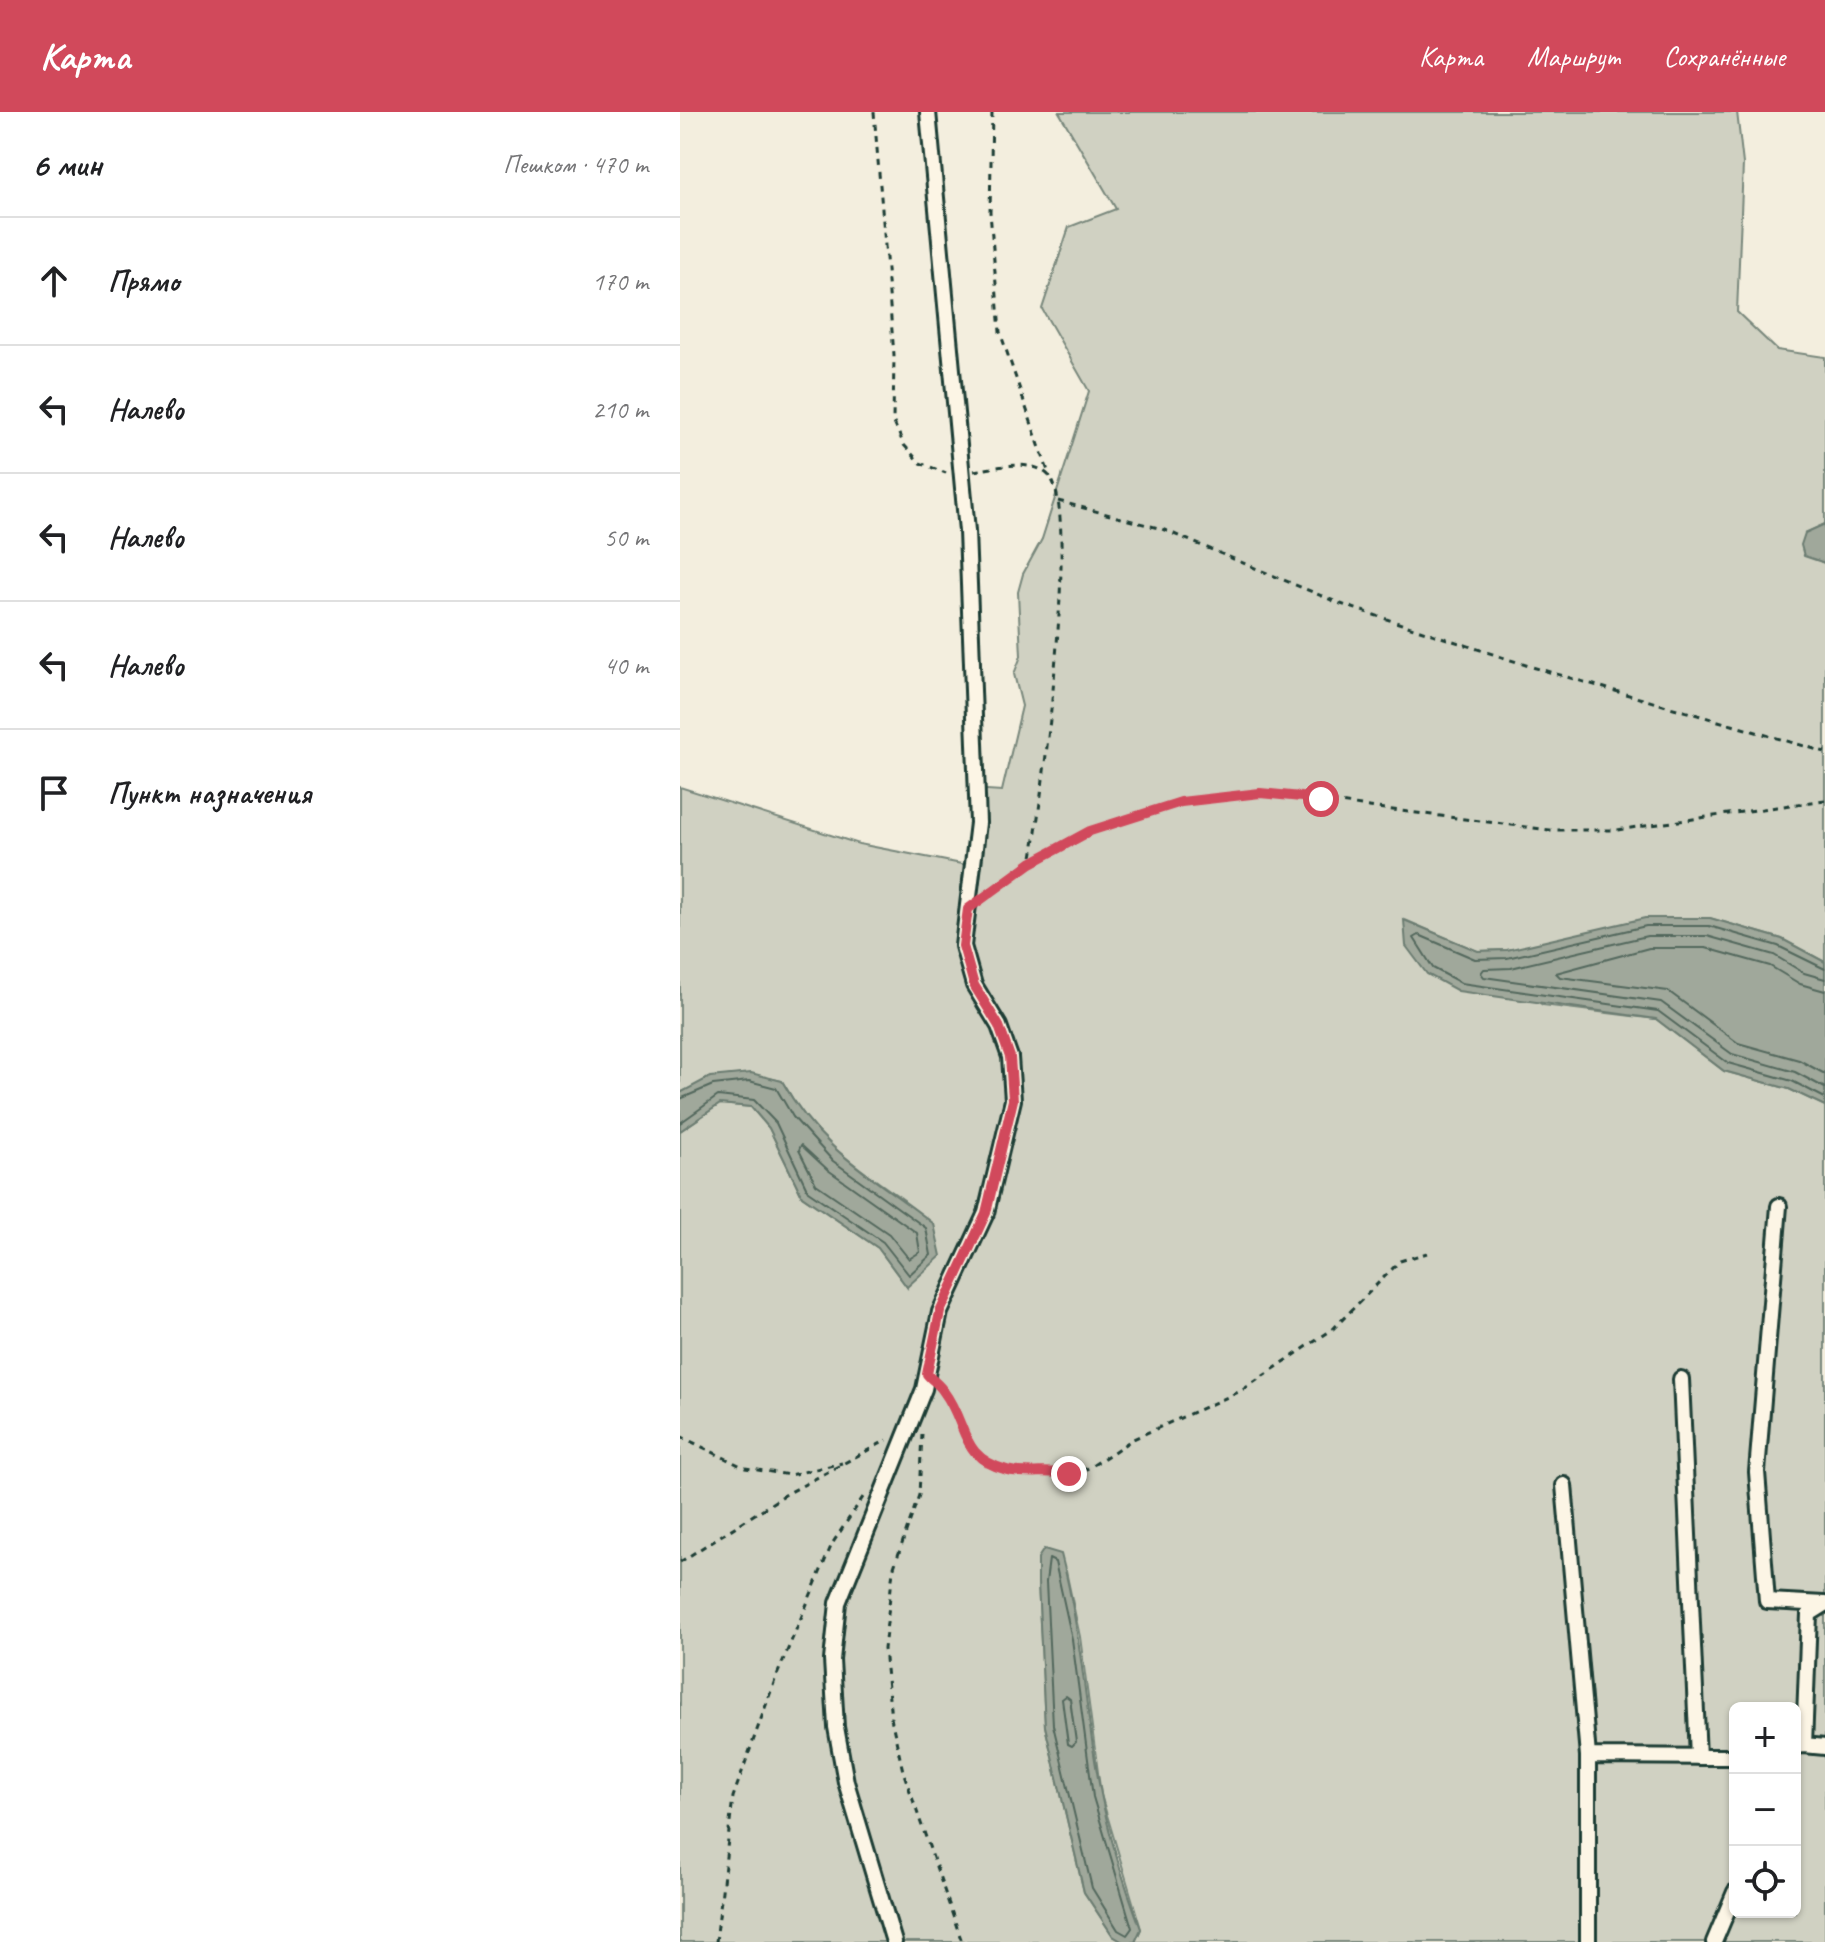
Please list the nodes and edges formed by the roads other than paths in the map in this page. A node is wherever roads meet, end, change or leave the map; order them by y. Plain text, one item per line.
1 (928, 112) edge
2 (1779, 1206) dead end
3 (1681, 1379) dead end
4 (1564, 1485) dead end
5 (1824, 1604) edge
6 (1801, 1731) edge
7 (1801, 1746) edge
8 (1825, 1747) edge
9 (1588, 1756) junction
10 (1698, 1757) junction
11 (1729, 1757) edge
12 (1729, 1906) edge
13 (894, 1942) edge
14 (1588, 1942) edge
15 (1714, 1942) edge

1 - 13 street
2 - 5 street
3 - 10 street
4 - 9 street
5 - 6 street
7 - 8 street
9 - 10 street
9 - 14 street
10 - 11 street
12 - 15 street

